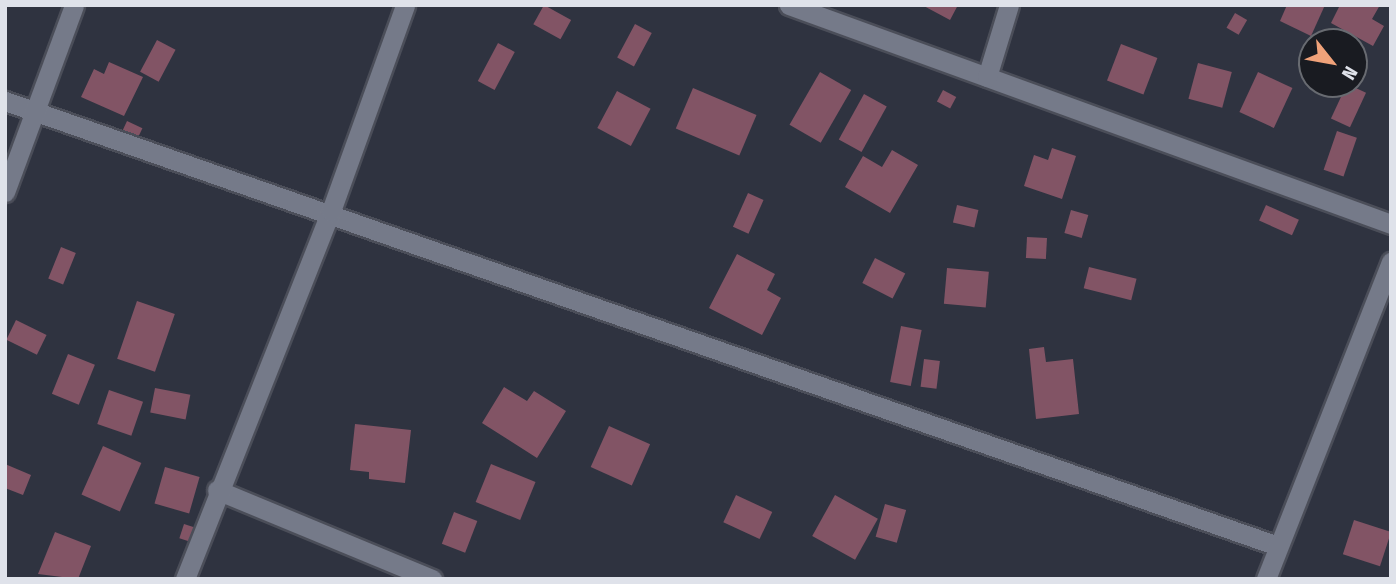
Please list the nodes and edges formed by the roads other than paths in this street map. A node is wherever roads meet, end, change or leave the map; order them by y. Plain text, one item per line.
1 (74, 5) edge
2 (405, 5) edge
3 (789, 5) edge
4 (1009, 5) edge
5 (987, 77) junction
6 (5, 101) edge
7 (35, 113) junction
8 (5, 192) edge
9 (331, 211) junction
10 (1391, 224) edge
11 (1391, 262) edge
12 (217, 489) junction
13 (1278, 546) junction
14 (185, 579) edge
15 (432, 579) edge
16 (1266, 579) edge

1 - 7 street
2 - 9 street
3 - 5 street
4 - 5 street
5 - 10 street
6 - 7 street
7 - 8 street
7 - 9 street
9 - 12 street
9 - 13 street
11 - 13 street
12 - 14 street
12 - 15 street
13 - 16 street

